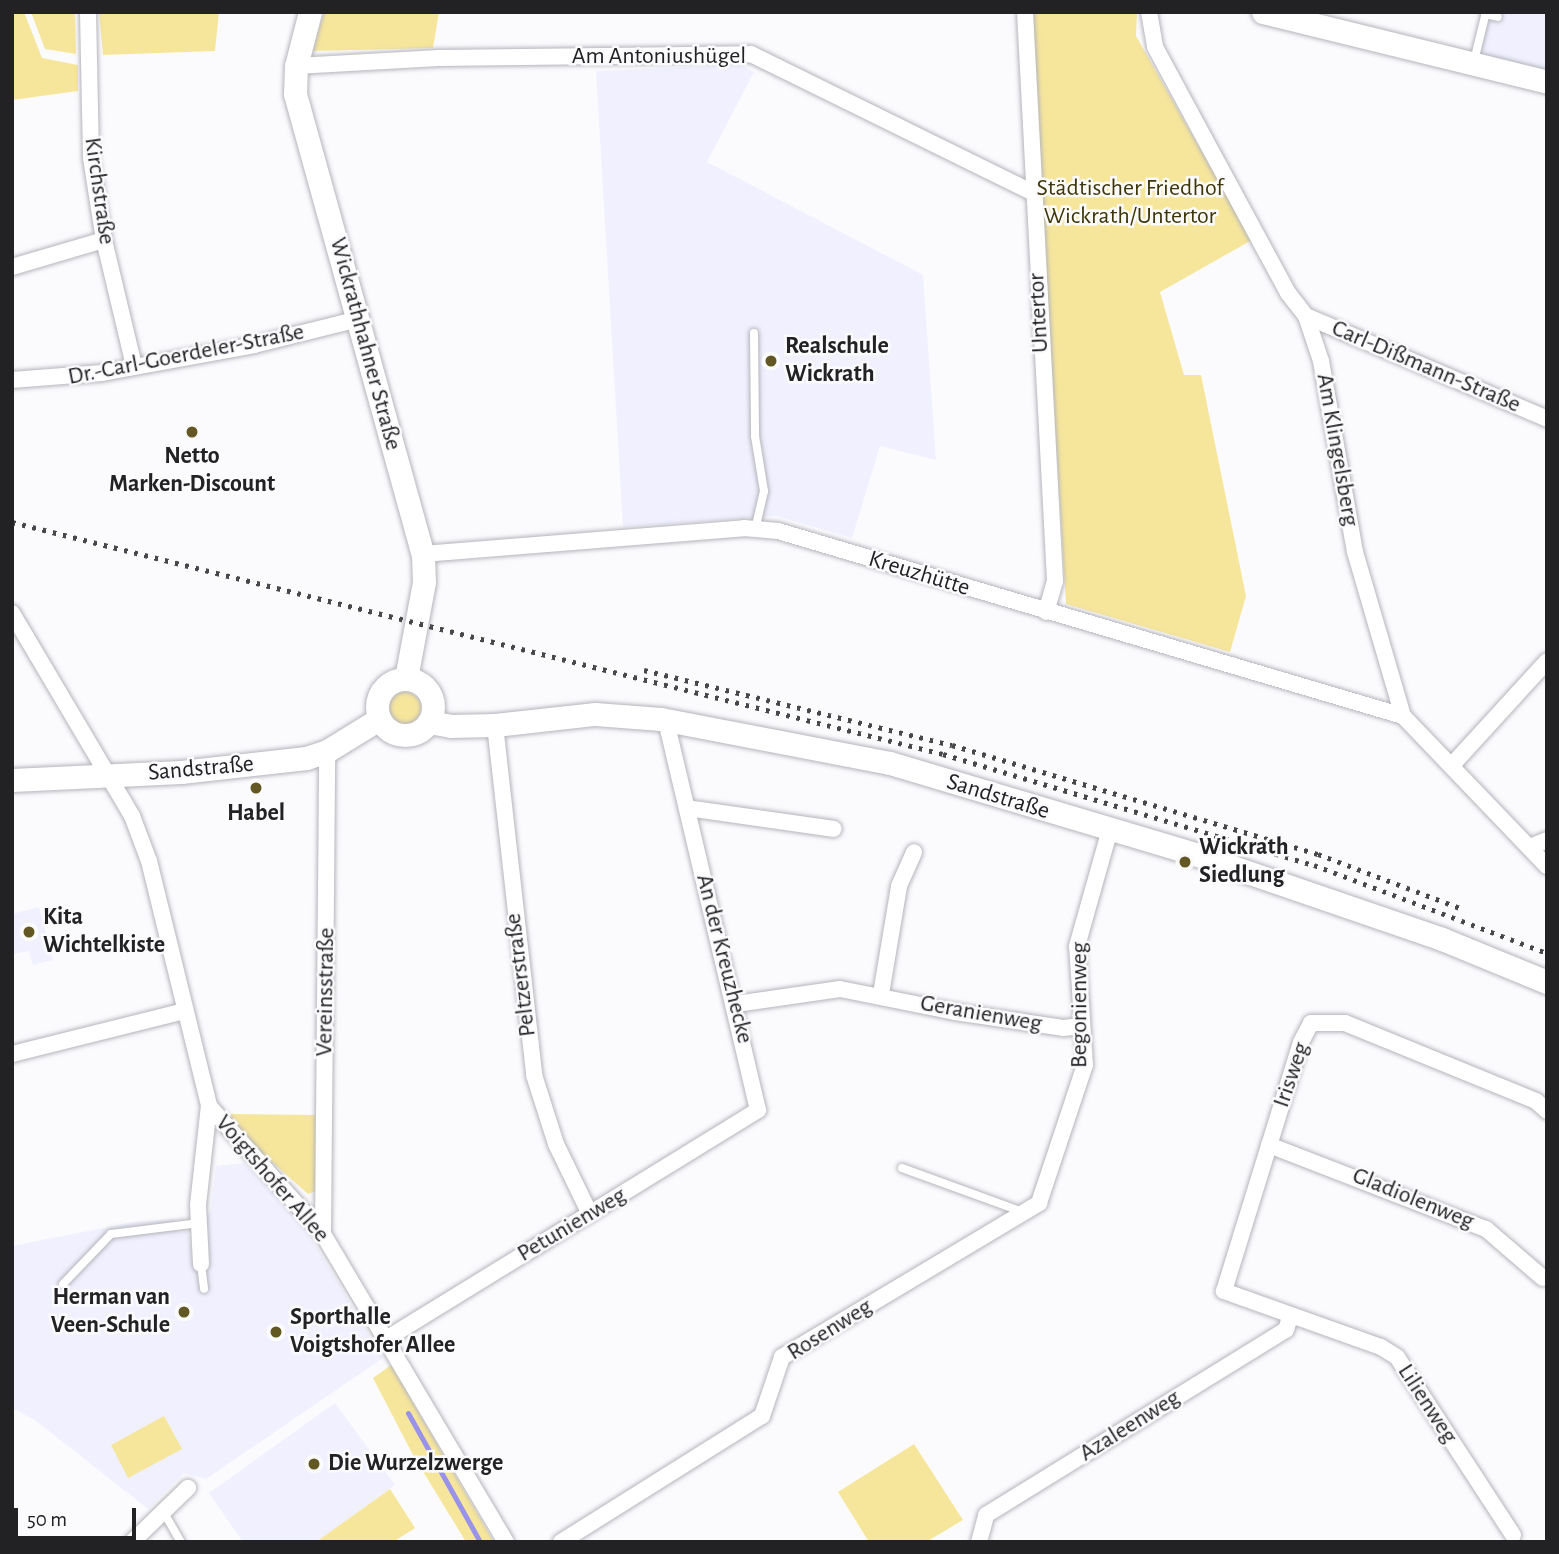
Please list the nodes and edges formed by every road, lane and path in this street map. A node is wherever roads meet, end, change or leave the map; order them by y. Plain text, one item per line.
1 (88, 12) edge
2 (310, 12) edge
3 (1025, 12) edge
4 (1149, 12) edge
5 (1263, 12) edge
6 (1485, 13) edge
7 (1498, 17) dead end
8 (1473, 64) junction
9 (296, 66) junction
10 (1547, 82) edge
11 (1033, 193) junction
12 (104, 240) junction
13 (12, 267) edge
14 (1306, 316) junction
15 (359, 319) junction
16 (754, 333) dead end
17 (134, 366) junction
18 (12, 380) edge
19 (1547, 419) edge
20 (755, 529) junction
21 (423, 554) junction
22 (1046, 612) junction
23 (12, 613) edge
24 (1547, 661) edge
25 (406, 678) junction
26 (1403, 716) junction
27 (379, 719) junction
28 (666, 720) junction
29 (429, 722) junction
30 (495, 725) junction
31 (327, 751) junction
32 (1453, 764) junction
33 (108, 777) junction
34 (12, 780) edge
35 (687, 808) junction
36 (834, 829) dead end
37 (1110, 829) junction
38 (1547, 840) edge
39 (1530, 847) junction
40 (914, 852) dead end
41 (1547, 866) edge
42 (1547, 982) edge
43 (881, 994) junction
44 (736, 1004) junction
45 (185, 1011) junction
46 (1082, 1026) junction
47 (12, 1054) edge
48 (209, 1106) junction
49 (758, 1110) joint
50 (1547, 1111) edge
51 (1269, 1145) junction
52 (902, 1167) dead end
53 (1026, 1213) junction
54 (590, 1214) junction
55 (199, 1223) junction
56 (323, 1234) junction
57 (201, 1264) joint
58 (1543, 1278) dead end
59 (63, 1284) dead end
60 (204, 1289) dead end
61 (1224, 1290) joint
62 (1290, 1317) junction
63 (386, 1339) junction
64 (188, 1488) dead end
65 (162, 1509) junction
66 (1513, 1535) dead end
67 (132, 1542) edge
68 (181, 1542) edge
69 (506, 1542) edge
70 (561, 1542) edge
71 (979, 1542) edge

1 - 12 street, Kirchstraße
2 - 9 main road, Wickrathhahner Straße
3 - 11 street, Untertor
4 - 14 street, Am Klingelsberg
5 - 8 main road
6 - 7 lane
6 - 8 lane
8 - 10 main road
9 - 11 street, Am Antoniushügel
9 - 15 main road, Wickrathhahner Straße
11 - 22 street, Untertor
12 - 13 street
12 - 17 street, Kirchstraße
14 - 19 street, Carl-Dißmann-Straße
14 - 26 street, Am Klingelsberg
15 - 17 street, Dr.-Carl-Goerdeler-Straße
15 - 21 main road, Wickrathhahner Straße
16 - 20 lane
17 - 18 street, Dr.-Carl-Goerdeler-Straße
20 - 21 street, Kreuzhütte
20 - 22 street, Kreuzhütte
21 - 25 main road, Wickrathhahner Straße
22 - 26 street, Kreuzhütte
23 - 33 street, Voigtshofer Allee
24 - 32 street
25 - 27 main road
25 - 29 main road
26 - 32 street, Am Klingelsberg
27 - 29 main road
27 - 31 main road, Sandstraße
28 - 30 main road, Sandstraße
28 - 35 street, An der Kreuzhecke
28 - 37 main road, Sandstraße
29 - 30 main road, Sandstraße
30 - 54 street, Peltzerstraße
31 - 33 main road, Sandstraße
31 - 56 street, Vereinsstraße
32 - 39 street, Am Klingelsberg
33 - 34 main road, Sandstraße
33 - 45 street, Voigtshofer Allee
35 - 36 street
35 - 44 street, An der Kreuzhecke
37 - 42 main road, Sandstraße
37 - 46 street, Begonienweg
38 - 39 street
39 - 41 street, Am Klingelsberg
40 - 43 street
43 - 44 street, Geranienweg
43 - 46 street, Geranienweg
44 - 49 street, An der Kreuzhecke
45 - 47 street
45 - 48 street, Voigtshofer Allee
46 - 53 street, Begonienweg
48 - 55 street, Voigtshofer Allee
48 - 56 street, Voigtshofer Allee
49 - 54 street, Petunienweg
50 - 51 street, Irisweg
51 - 58 street, Gladiolenweg
51 - 61 street, Irisweg
52 - 53 lane
53 - 70 street, Rosenweg
54 - 63 street, Petunienweg
55 - 57 street, Voigtshofer Allee
55 - 59 lane
56 - 63 street, Voigtshofer Allee
57 - 60 lane
61 - 62 street, Lilienweg
62 - 66 street, Lilienweg
62 - 71 street, Azaleenweg
63 - 69 street, Voigtshofer Allee
64 - 65 street
65 - 67 street
65 - 68 lane

